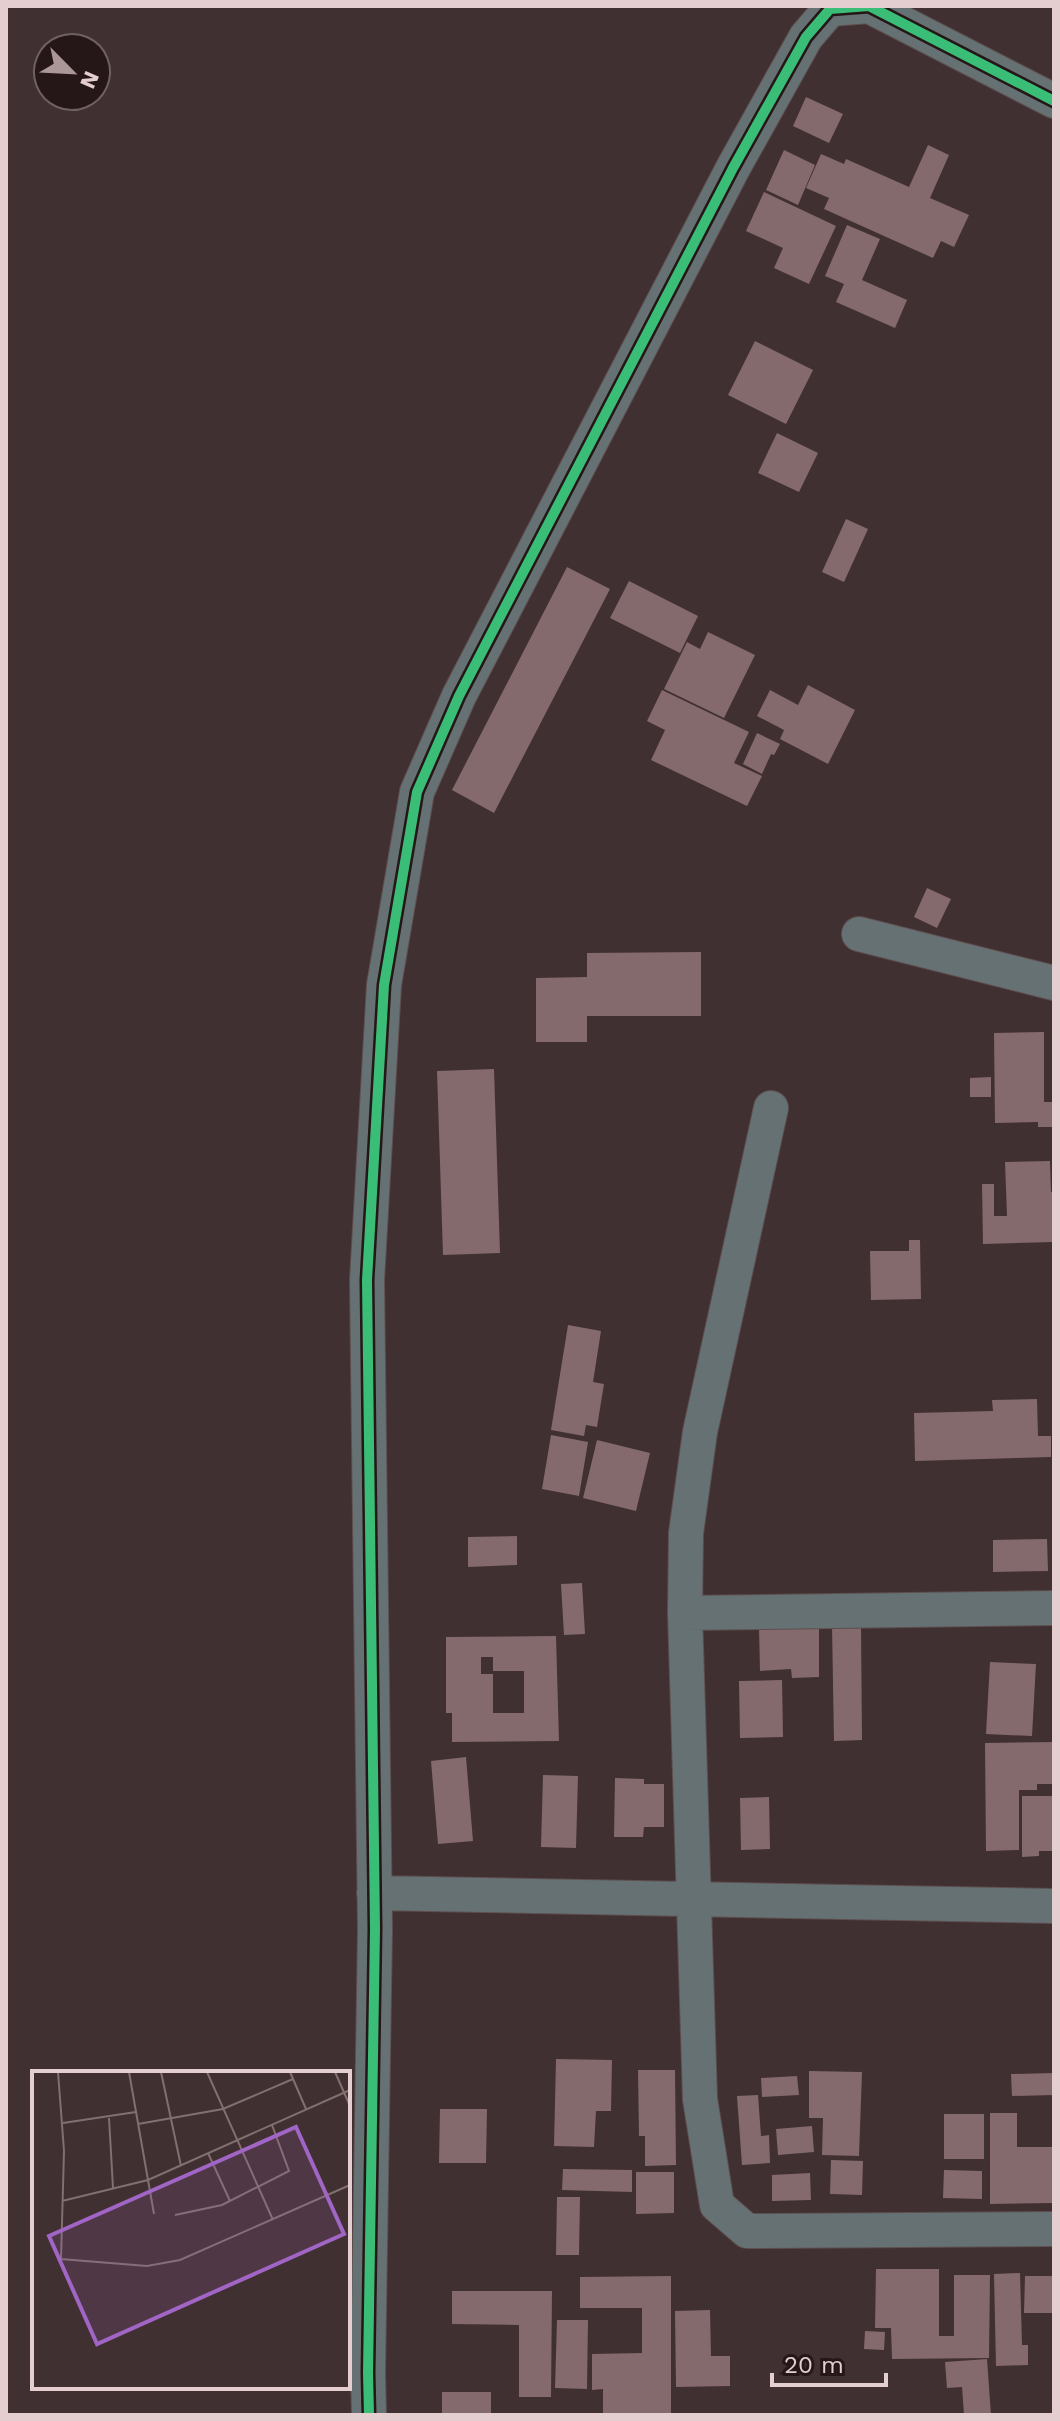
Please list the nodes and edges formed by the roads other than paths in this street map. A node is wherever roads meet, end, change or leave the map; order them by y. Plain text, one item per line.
1 (1054, 101) edge
2 (859, 934) dead end
3 (1054, 983) edge
4 (771, 1108) dead end
5 (1054, 1608) edge
6 (685, 1613) junction
7 (374, 1893) junction
8 (693, 1900) junction
9 (1054, 1906) edge
10 (1054, 2229) edge
11 (369, 2415) edge

1 - 7 street
2 - 3 street
4 - 6 street
5 - 6 street
6 - 8 street
7 - 8 street
7 - 11 street
8 - 9 street
8 - 10 street

